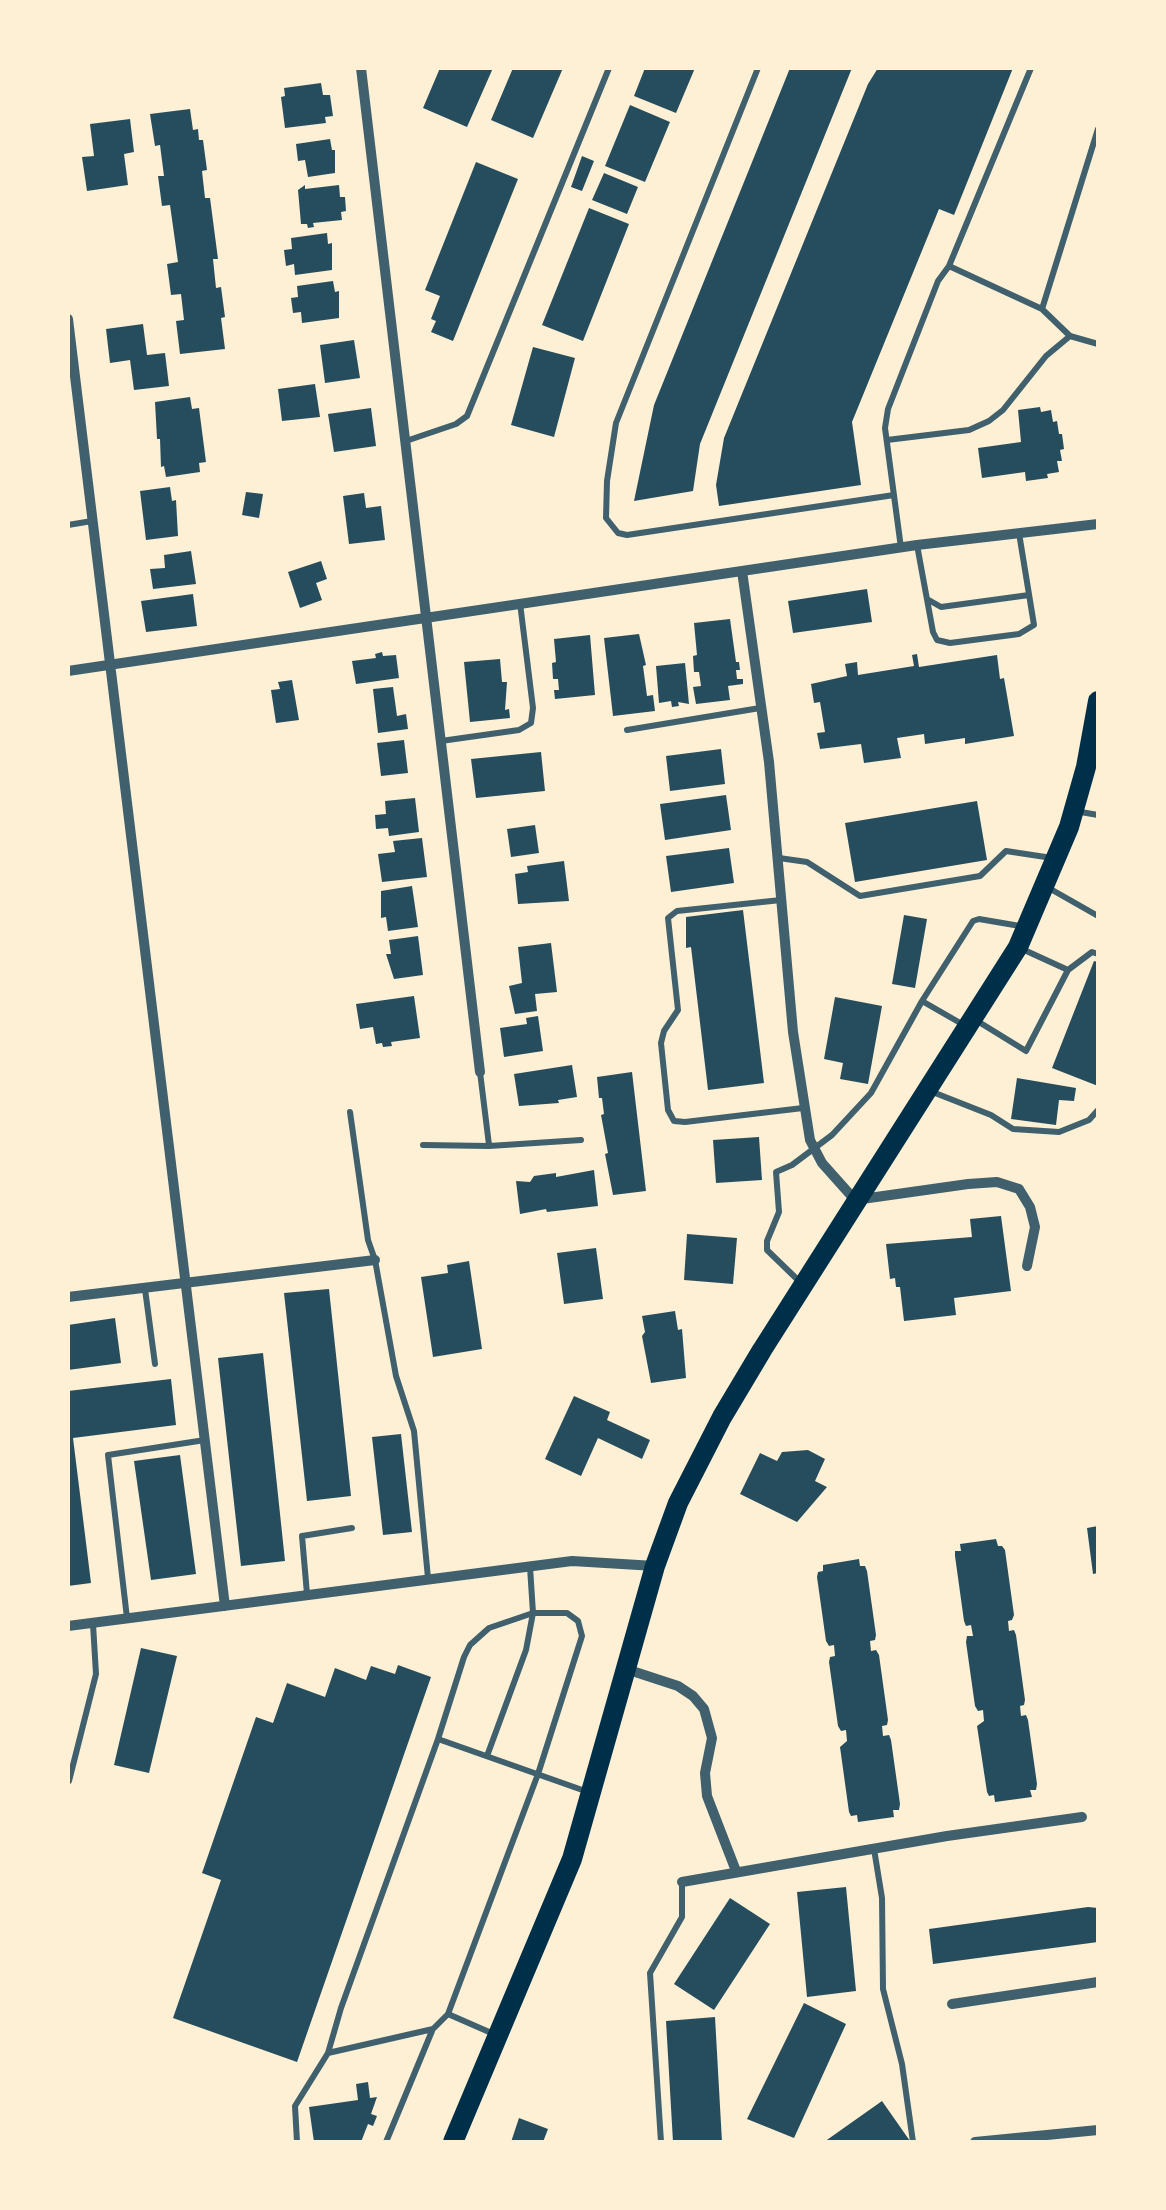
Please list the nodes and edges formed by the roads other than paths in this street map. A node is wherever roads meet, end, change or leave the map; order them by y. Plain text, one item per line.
1 (361, 68) edge
2 (608, 68) edge
3 (758, 68) edge
4 (1030, 68) edge
5 (1098, 130) edge
6 (949, 266) junction
7 (1042, 309) junction
8 (68, 320) edge
9 (1070, 336) junction
10 (69, 342) edge
11 (1098, 344) edge
12 (887, 440) junction
13 (405, 442) junction
14 (894, 494) junction
15 (92, 521) junction
16 (1098, 524) edge
17 (68, 525) edge
18 (1019, 533) junction
19 (917, 545) junction
20 (901, 548) junction
21 (742, 571) junction
22 (1029, 595) junction
23 (926, 598) junction
24 (520, 604) junction
25 (424, 616) junction
26 (110, 665) junction
27 (68, 672) edge
28 (1098, 701) edge
29 (760, 708) junction
30 (627, 730) dead end
31 (441, 742) junction
32 (1092, 767) edge
33 (1074, 810) junction
34 (1098, 815) edge
35 (778, 858) junction
36 (1058, 859) junction
37 (1046, 887) junction
38 (781, 900) junction
39 (1098, 904) edge
40 (1086, 909) junction
41 (1098, 916) edge
42 (1022, 937) junction
43 (1098, 954) edge
44 (1068, 970) junction
45 (922, 1001) junction
46 (970, 1023) junction
47 (480, 1072) joint
48 (929, 1090) junction
49 (804, 1108) junction
50 (1098, 1110) edge
51 (350, 1112) dead end
52 (581, 1140) dead end
53 (423, 1145) dead end
54 (489, 1146) junction
55 (813, 1148) junction
56 (855, 1200) junction
57 (375, 1260) junction
58 (1027, 1266) dead end
59 (186, 1283) junction
60 (803, 1284) junction
61 (145, 1288) junction
62 (68, 1297) edge
63 (155, 1364) dead end
64 (204, 1440) junction
65 (352, 1528) dead end
66 (655, 1566) junction
67 (530, 1567) junction
68 (428, 1580) junction
69 (307, 1594) junction
70 (225, 1606) junction
71 (534, 1613) junction
72 (127, 1618) junction
73 (92, 1623) junction
74 (68, 1626) edge
75 (625, 1668) junction
76 (438, 1739) junction
77 (487, 1756) junction
78 (538, 1774) junction
79 (69, 1781) edge
80 (591, 1793) junction
81 (1082, 1816) dead end
82 (874, 1848) junction
83 (736, 1871) junction
84 (682, 1882) joint
85 (1098, 1982) edge
86 (952, 2004) dead end
87 (448, 2014) junction
88 (432, 2029) junction
89 (497, 2035) junction
90 (328, 2053) junction
91 (1098, 2130) edge
92 (297, 2142) edge
93 (386, 2142) edge
94 (453, 2142) edge
95 (661, 2142) edge
96 (913, 2142) edge
97 (974, 2142) edge

1 - 13 street
2 - 13 lane
3 - 14 lane
4 - 6 lane
5 - 7 lane
6 - 7 lane
6 - 12 lane
7 - 9 lane
8 - 10 street
9 - 11 lane
9 - 12 lane
10 - 15 street
12 - 14 lane
13 - 25 street
14 - 20 lane
15 - 17 lane
15 - 26 street
16 - 18 street
18 - 19 street
18 - 22 lane
19 - 20 street
19 - 23 lane
20 - 21 street
21 - 24 street
21 - 29 street
22 - 23 lane
22 - 23 lane
24 - 25 street
24 - 31 lane
25 - 26 street
25 - 31 street
26 - 27 street
26 - 59 street
28 - 32 main road
29 - 30 lane
29 - 35 street
31 - 47 street
32 - 33 main road
33 - 34 lane
33 - 36 main road
35 - 36 lane
35 - 38 street
36 - 37 main road
37 - 40 lane
37 - 42 main road
38 - 49 street
38 - 49 lane
39 - 40 lane
40 - 41 lane
42 - 44 lane
42 - 45 lane
42 - 46 main road
43 - 44 lane
44 - 46 lane
45 - 46 lane
45 - 55 lane
46 - 48 main road
47 - 54 lane
48 - 50 lane
48 - 56 main road
49 - 55 street
51 - 57 lane
52 - 54 lane
53 - 54 lane
55 - 56 street
55 - 60 lane
56 - 58 street
56 - 60 main road
57 - 59 street
57 - 68 lane
59 - 61 street
59 - 64 street
60 - 66 main road
61 - 62 street
61 - 63 lane
64 - 70 street
64 - 72 lane
65 - 69 lane
66 - 67 street
66 - 75 main road
67 - 68 street
67 - 71 lane
68 - 69 street
69 - 70 street
70 - 72 street
71 - 76 lane
71 - 77 lane
71 - 78 lane
72 - 73 street
73 - 74 street
73 - 79 lane
75 - 80 main road
75 - 83 street
76 - 77 lane
76 - 90 lane
77 - 78 lane
78 - 80 lane
78 - 87 lane
80 - 89 main road
81 - 82 street
82 - 83 street
82 - 96 lane
83 - 84 street
84 - 95 lane
85 - 86 street
87 - 88 lane
87 - 89 lane
88 - 90 lane
88 - 93 lane
89 - 94 main road
90 - 92 lane
91 - 97 street

